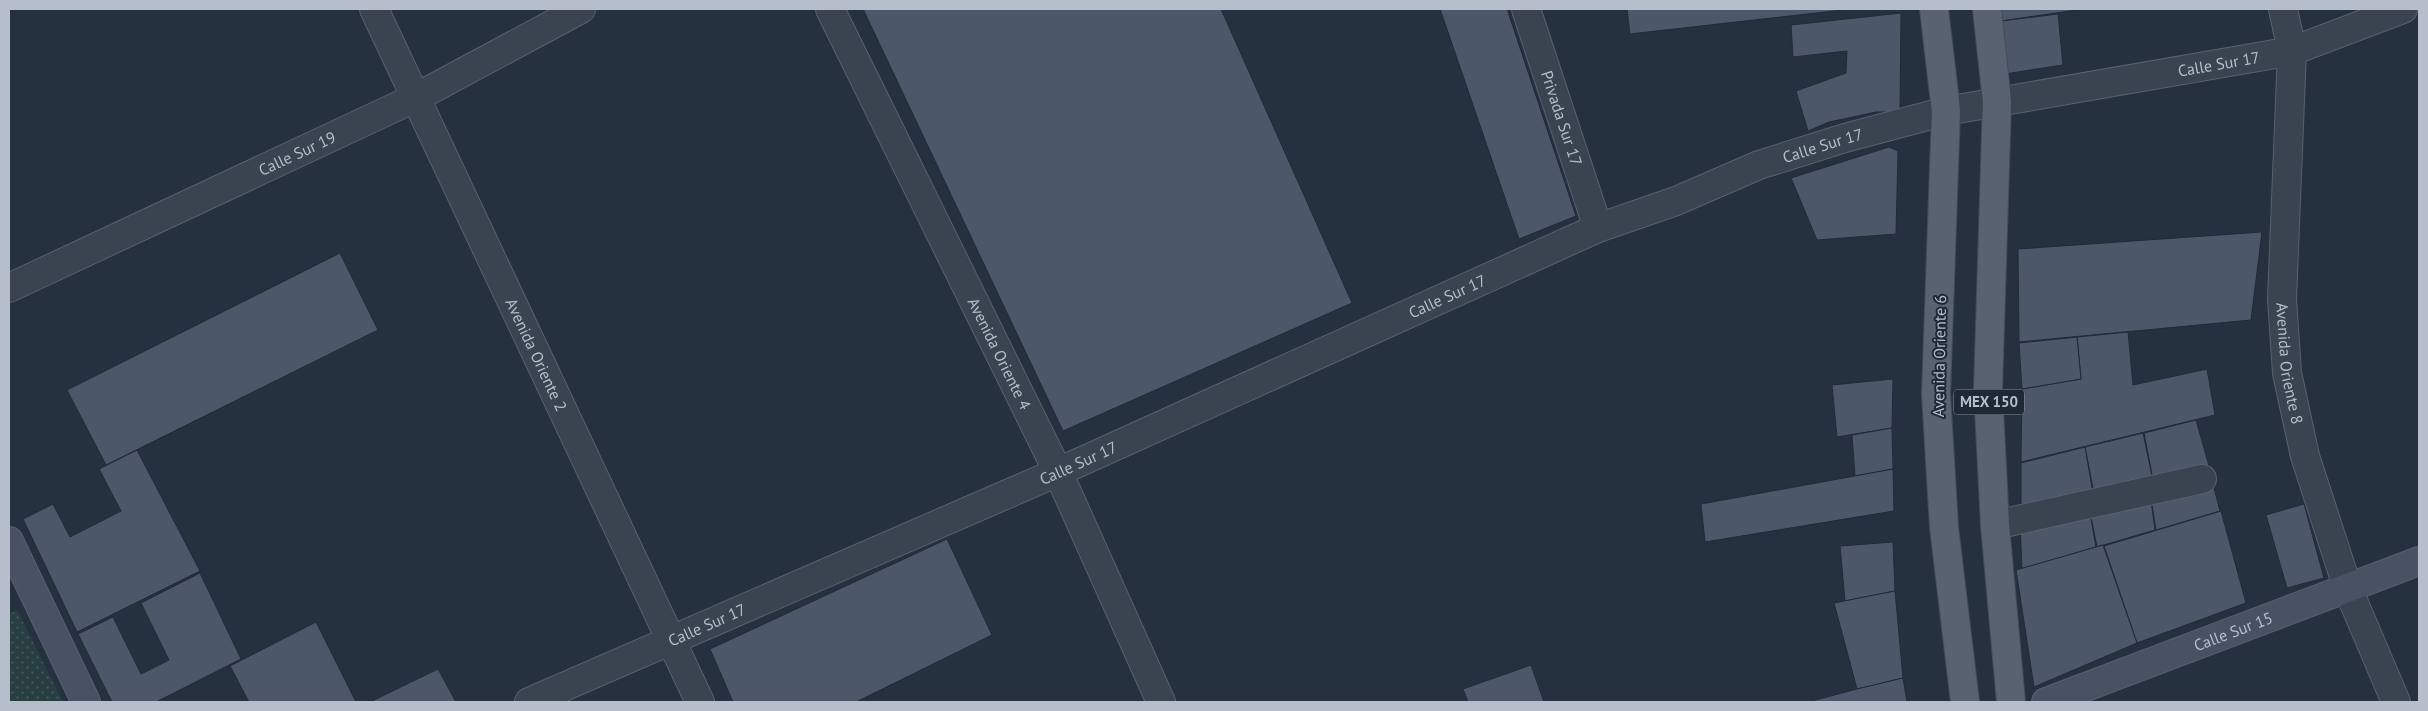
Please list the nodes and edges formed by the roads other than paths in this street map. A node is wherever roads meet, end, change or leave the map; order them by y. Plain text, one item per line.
1 (374, 9) edge
2 (581, 9) edge
3 (830, 9) edge
4 (1526, 9) edge
5 (1934, 9) edge
6 (1987, 9) edge
7 (2283, 9) edge
8 (2403, 9) edge
9 (2292, 51) junction
10 (417, 97) junction
11 (1997, 102) junction
12 (1946, 111) junction
13 (1598, 228) junction
14 (9, 288) edge
15 (1058, 472) junction
16 (2202, 480) dead end
17 (1995, 525) junction
18 (9, 542) edge
19 (2419, 561) edge
20 (2348, 589) junction
21 (670, 640) junction
22 (86, 702) edge
23 (529, 702) edge
24 (700, 702) edge
25 (1161, 702) edge
26 (1965, 702) edge
27 (2011, 702) edge
28 (2046, 702) edge
29 (2396, 702) edge

1 - 10 street, Avenida Oriente 2
2 - 10 street, Calle Sur 19
3 - 15 street, Avenida Oriente 4
4 - 13 street, Privada Sur 17
5 - 12 main road, Avenida Oriente 6 / MEX 150
6 - 11 main road, MEX 150
7 - 9 street, Avenida Oriente 8
8 - 9 street, Calle Sur 17
9 - 11 street, Calle Sur 17
9 - 20 street, Avenida Oriente 8
10 - 14 street, Calle Sur 19
10 - 21 street, Avenida Oriente 2
11 - 12 street, Calle Sur 17
11 - 17 main road, MEX 150
12 - 13 street, Calle Sur 17
12 - 26 main road, Avenida Oriente 6 / MEX 150
13 - 15 street, Calle Sur 17
15 - 21 street, Calle Sur 17
15 - 25 street, Avenida Oriente 4
16 - 17 street
17 - 27 main road, MEX 150
18 - 22 street
19 - 20 street, Calle Sur 15
20 - 28 street, Calle Sur 15
20 - 29 street, Avenida Oriente 8
21 - 23 street, Calle Sur 17
21 - 24 street, Avenida Oriente 2

